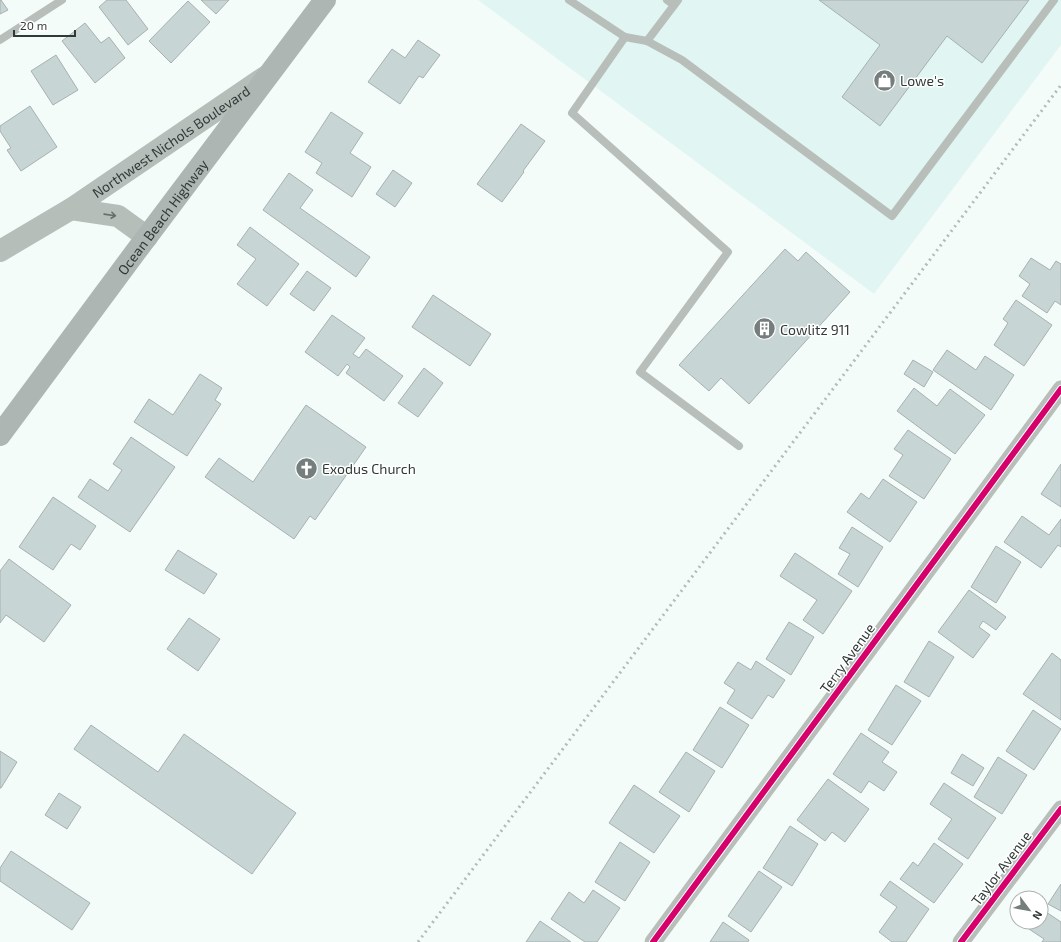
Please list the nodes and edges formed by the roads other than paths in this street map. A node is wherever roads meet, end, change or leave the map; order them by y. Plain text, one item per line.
1 (62, 0) edge
2 (325, 0) edge
3 (569, 0) edge
4 (1054, 0) edge
5 (673, 2) edge
6 (625, 38) junction
7 (0, 40) edge
8 (647, 41) junction
9 (269, 74) junction
10 (72, 209) junction
11 (147, 237) junction
12 (0, 251) edge
13 (1061, 389) edge
14 (0, 435) edge
15 (739, 446) dead end
16 (1061, 809) edge
17 (653, 942) edge
18 (961, 942) edge

1 - 7 lane
2 - 9 main road, Ocean Beach Highway
3 - 6 lane
4 - 8 lane
5 - 8 lane
6 - 8 lane
6 - 15 lane
9 - 10 main road, Northwest Nichols Boulevard
9 - 11 main road, Ocean Beach Highway
10 -> 11 main road, Northwest Nichols Boulevard
10 - 12 main road, Northwest Nichols Boulevard
11 - 14 main road, Ocean Beach Highway
13 - 17 street, Terry Avenue
16 - 18 street, Taylor Avenue

